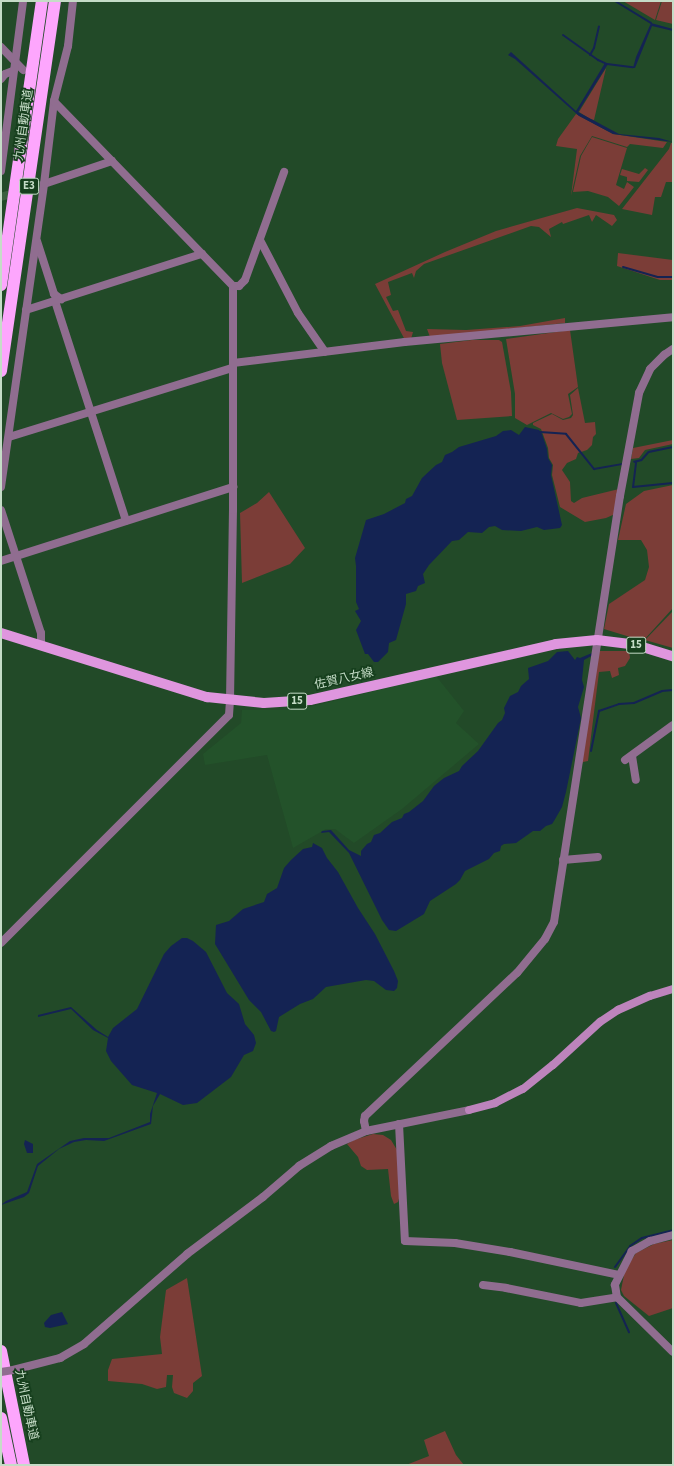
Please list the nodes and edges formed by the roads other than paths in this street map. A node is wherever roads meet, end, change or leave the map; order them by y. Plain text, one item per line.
1 (23, 1) edge
2 (42, 1) edge
3 (55, 1) edge
4 (73, 1) edge
5 (1, 47) edge
6 (14, 61) junction
7 (23, 70) dead end
8 (13, 71) junction
9 (1, 79) edge
10 (54, 101) junction
11 (5, 108) edge
12 (112, 161) junction
13 (1, 171) edge
14 (284, 172) dead end
15 (44, 184) junction
16 (36, 237) junction
17 (260, 240) junction
18 (202, 254) junction
19 (1, 285) edge
20 (233, 286) junction
21 (58, 300) junction
22 (26, 310) junction
23 (673, 317) edge
24 (673, 349) edge
25 (325, 352) junction
26 (232, 365) junction
27 (1, 371) edge
28 (91, 411) junction
29 (6, 439) edge
30 (1, 487) edge
31 (233, 487) junction
32 (1, 510) edge
33 (126, 521) junction
34 (17, 556) junction
35 (1, 561) edge
36 (1, 633) edge
37 (598, 640) junction
38 (41, 644) junction
39 (673, 656) edge
40 (230, 700) junction
41 (673, 725) edge
42 (636, 780) dead end
43 (598, 857) dead end
44 (563, 860) junction
45 (1, 943) edge
46 (673, 989) edge
47 (399, 1124) junction
48 (366, 1131) junction
49 (673, 1235) edge
50 (619, 1275) junction
51 (483, 1285) dead end
52 (617, 1297) junction
53 (1, 1351) edge
54 (673, 1352) edge
55 (1, 1372) edge
56 (1, 1418) edge
57 (11, 1465) edge
58 (24, 1465) edge

1 - 6 street
2 - 19 highway, 九州自動車道 / E3
3 - 27 highway, 九州自動車道 / E3
4 - 10 street
5 - 6 street
6 - 7 street
6 - 8 street
8 - 9 street
8 - 11 street
10 - 12 street
10 - 15 street
11 - 13 street
12 - 15 street
12 - 18 street
14 - 17 street
15 - 16 street
16 - 21 street
16 - 22 street
17 - 20 street
17 - 25 street
18 - 20 street
18 - 21 street
20 - 26 street
21 - 22 street
21 - 28 street
22 - 29 street
23 - 25 street
24 - 37 street
25 - 26 street
26 - 28 street
26 - 31 street
28 - 29 street
28 - 33 street
29 - 30 street
31 - 33 street
31 - 40 street
32 - 34 street
33 - 34 street
34 - 35 street
34 - 38 street
36 - 38 main road, 佐賀八女線 / 15
37 - 39 main road, 佐賀八女線 / 15
37 - 40 main road, 佐賀八女線 / 15
37 - 44 street
38 - 40 main road, 佐賀八女線 / 15
40 - 45 street
41 - 42 street
43 - 44 street
44 - 48 street
46 - 47 street
47 - 48 street
47 - 50 street
48 - 55 street, bridge
49 - 50 street
50 - 52 street
51 - 52 street
52 - 54 street
53 - 58 highway, 九州自動車道
56 - 57 highway

